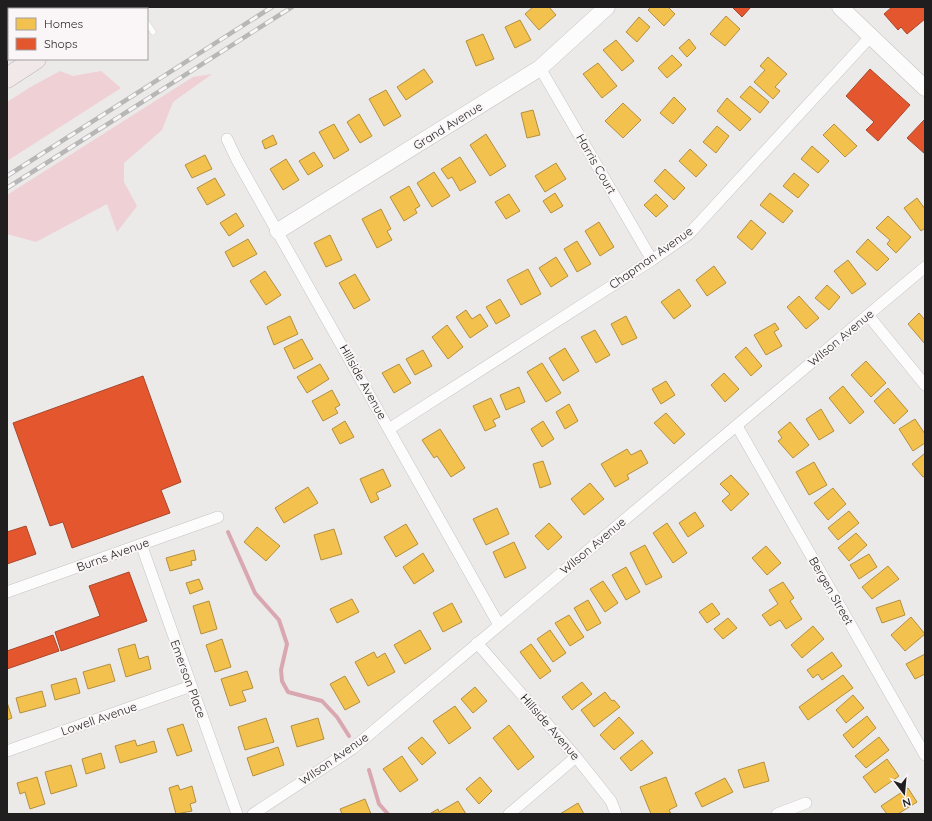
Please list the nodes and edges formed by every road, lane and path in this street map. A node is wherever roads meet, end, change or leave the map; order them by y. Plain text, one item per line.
1 (607, 7) edge
2 (840, 7) edge
3 (148, 24) edge
4 (153, 32) dead end
5 (871, 36) junction
6 (34, 60) edge
7 (540, 68) junction
8 (7, 78) edge
9 (925, 88) edge
10 (227, 139) dead end
11 (278, 230) junction
12 (652, 260) junction
13 (925, 267) edge
14 (868, 315) junction
15 (925, 385) edge
16 (737, 426) junction
17 (389, 430) junction
18 (218, 517) dead end
19 (141, 544) junction
20 (7, 592) edge
21 (499, 625) junction
22 (477, 643) junction
23 (191, 686) junction
24 (7, 751) edge
25 (925, 755) edge
26 (576, 757) junction
27 (806, 803) dead end
28 (237, 814) edge
29 (253, 814) edge
30 (509, 814) edge
31 (616, 814) edge
32 (777, 814) edge

1 - 7 street, Grand Avenue
2 - 5 street
3 - 4 lane
5 - 9 street
5 - 12 street, Chapman Avenue
6 - 8 highway
7 - 11 street, Grand Avenue
7 - 12 street, Harris Court
10 - 11 street, Hillside Avenue
11 - 17 street, Hillside Avenue
12 - 17 street, Chapman Avenue
13 - 14 street, Wilson Avenue
14 - 15 street
14 - 16 street, Wilson Avenue
16 - 21 street, Wilson Avenue
16 - 25 street, Bergen Street
17 - 21 street, Hillside Avenue
18 - 19 street, Burns Avenue
19 - 20 street, Burns Avenue
19 - 23 street, Emerson Place
21 - 22 street, Wilson Avenue
22 - 26 street, Hillside Avenue
22 - 29 street, Wilson Avenue
23 - 24 street, Lowell Avenue
23 - 28 street, Emerson Place
26 - 30 street
26 - 31 street, Hillside Avenue
27 - 32 street

